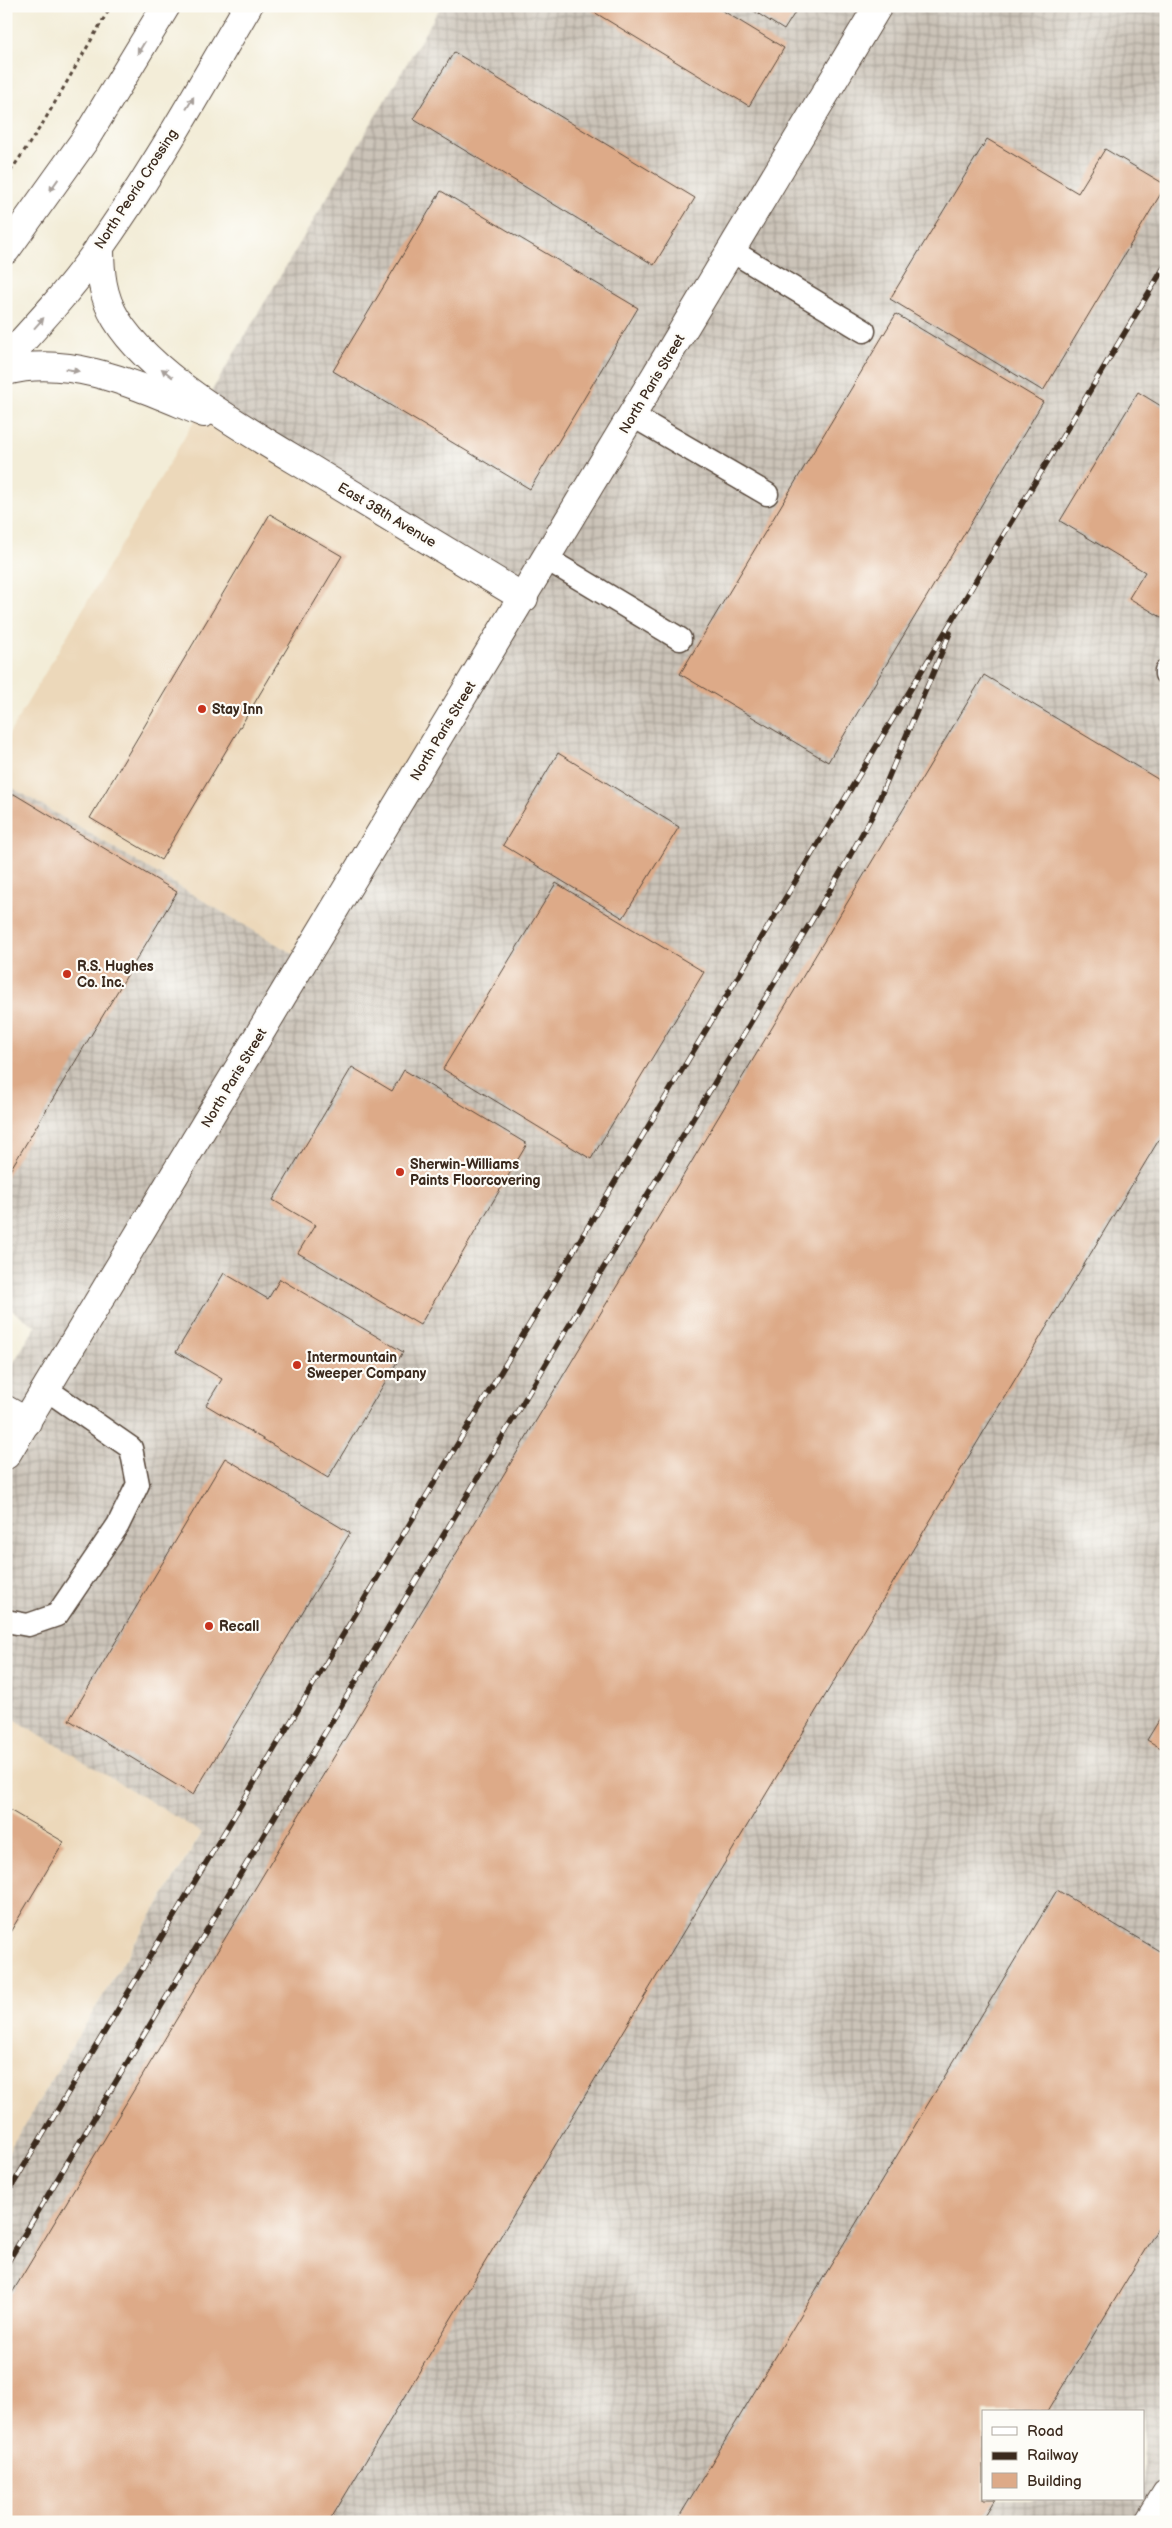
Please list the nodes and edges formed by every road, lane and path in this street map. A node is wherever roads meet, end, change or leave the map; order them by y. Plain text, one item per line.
1 (111, 6) edge
2 (166, 6) edge
3 (248, 6) edge
4 (878, 6) edge
5 (6, 178) edge
6 (100, 246) junction
7 (6, 250) edge
8 (732, 251) junction
9 (864, 331) dead end
10 (6, 360) edge
11 (6, 371) edge
12 (633, 416) junction
13 (249, 432) junction
14 (767, 494) dead end
15 (547, 559) junction
16 (524, 598) junction
17 (680, 639) dead end
18 (46, 1389) junction
19 (16, 1416) edge
20 (6, 1455) edge
21 (6, 1622) edge
22 (1166, 2494) edge
23 (1149, 2522) edge

1 - 5 path
2 -> 7 street
6 -> 3 street, North Peoria Crossing
4 - 8 street, North Paris Street
10 -> 6 street, North Peoria Crossing
13 -> 6 street, East 38th Avenue
8 - 9 lane
8 - 12 street, North Paris Street
11 -> 13 street, East 38th Avenue
12 - 14 lane
12 - 15 street, North Paris Street
13 - 16 street, East 38th Avenue
15 - 16 street, North Paris Street
15 - 17 lane
16 - 18 street, North Paris Street
18 - 19 street, North Paris Street
18 - 21 lane
19 - 20 street, North Paris Street
22 - 23 street

